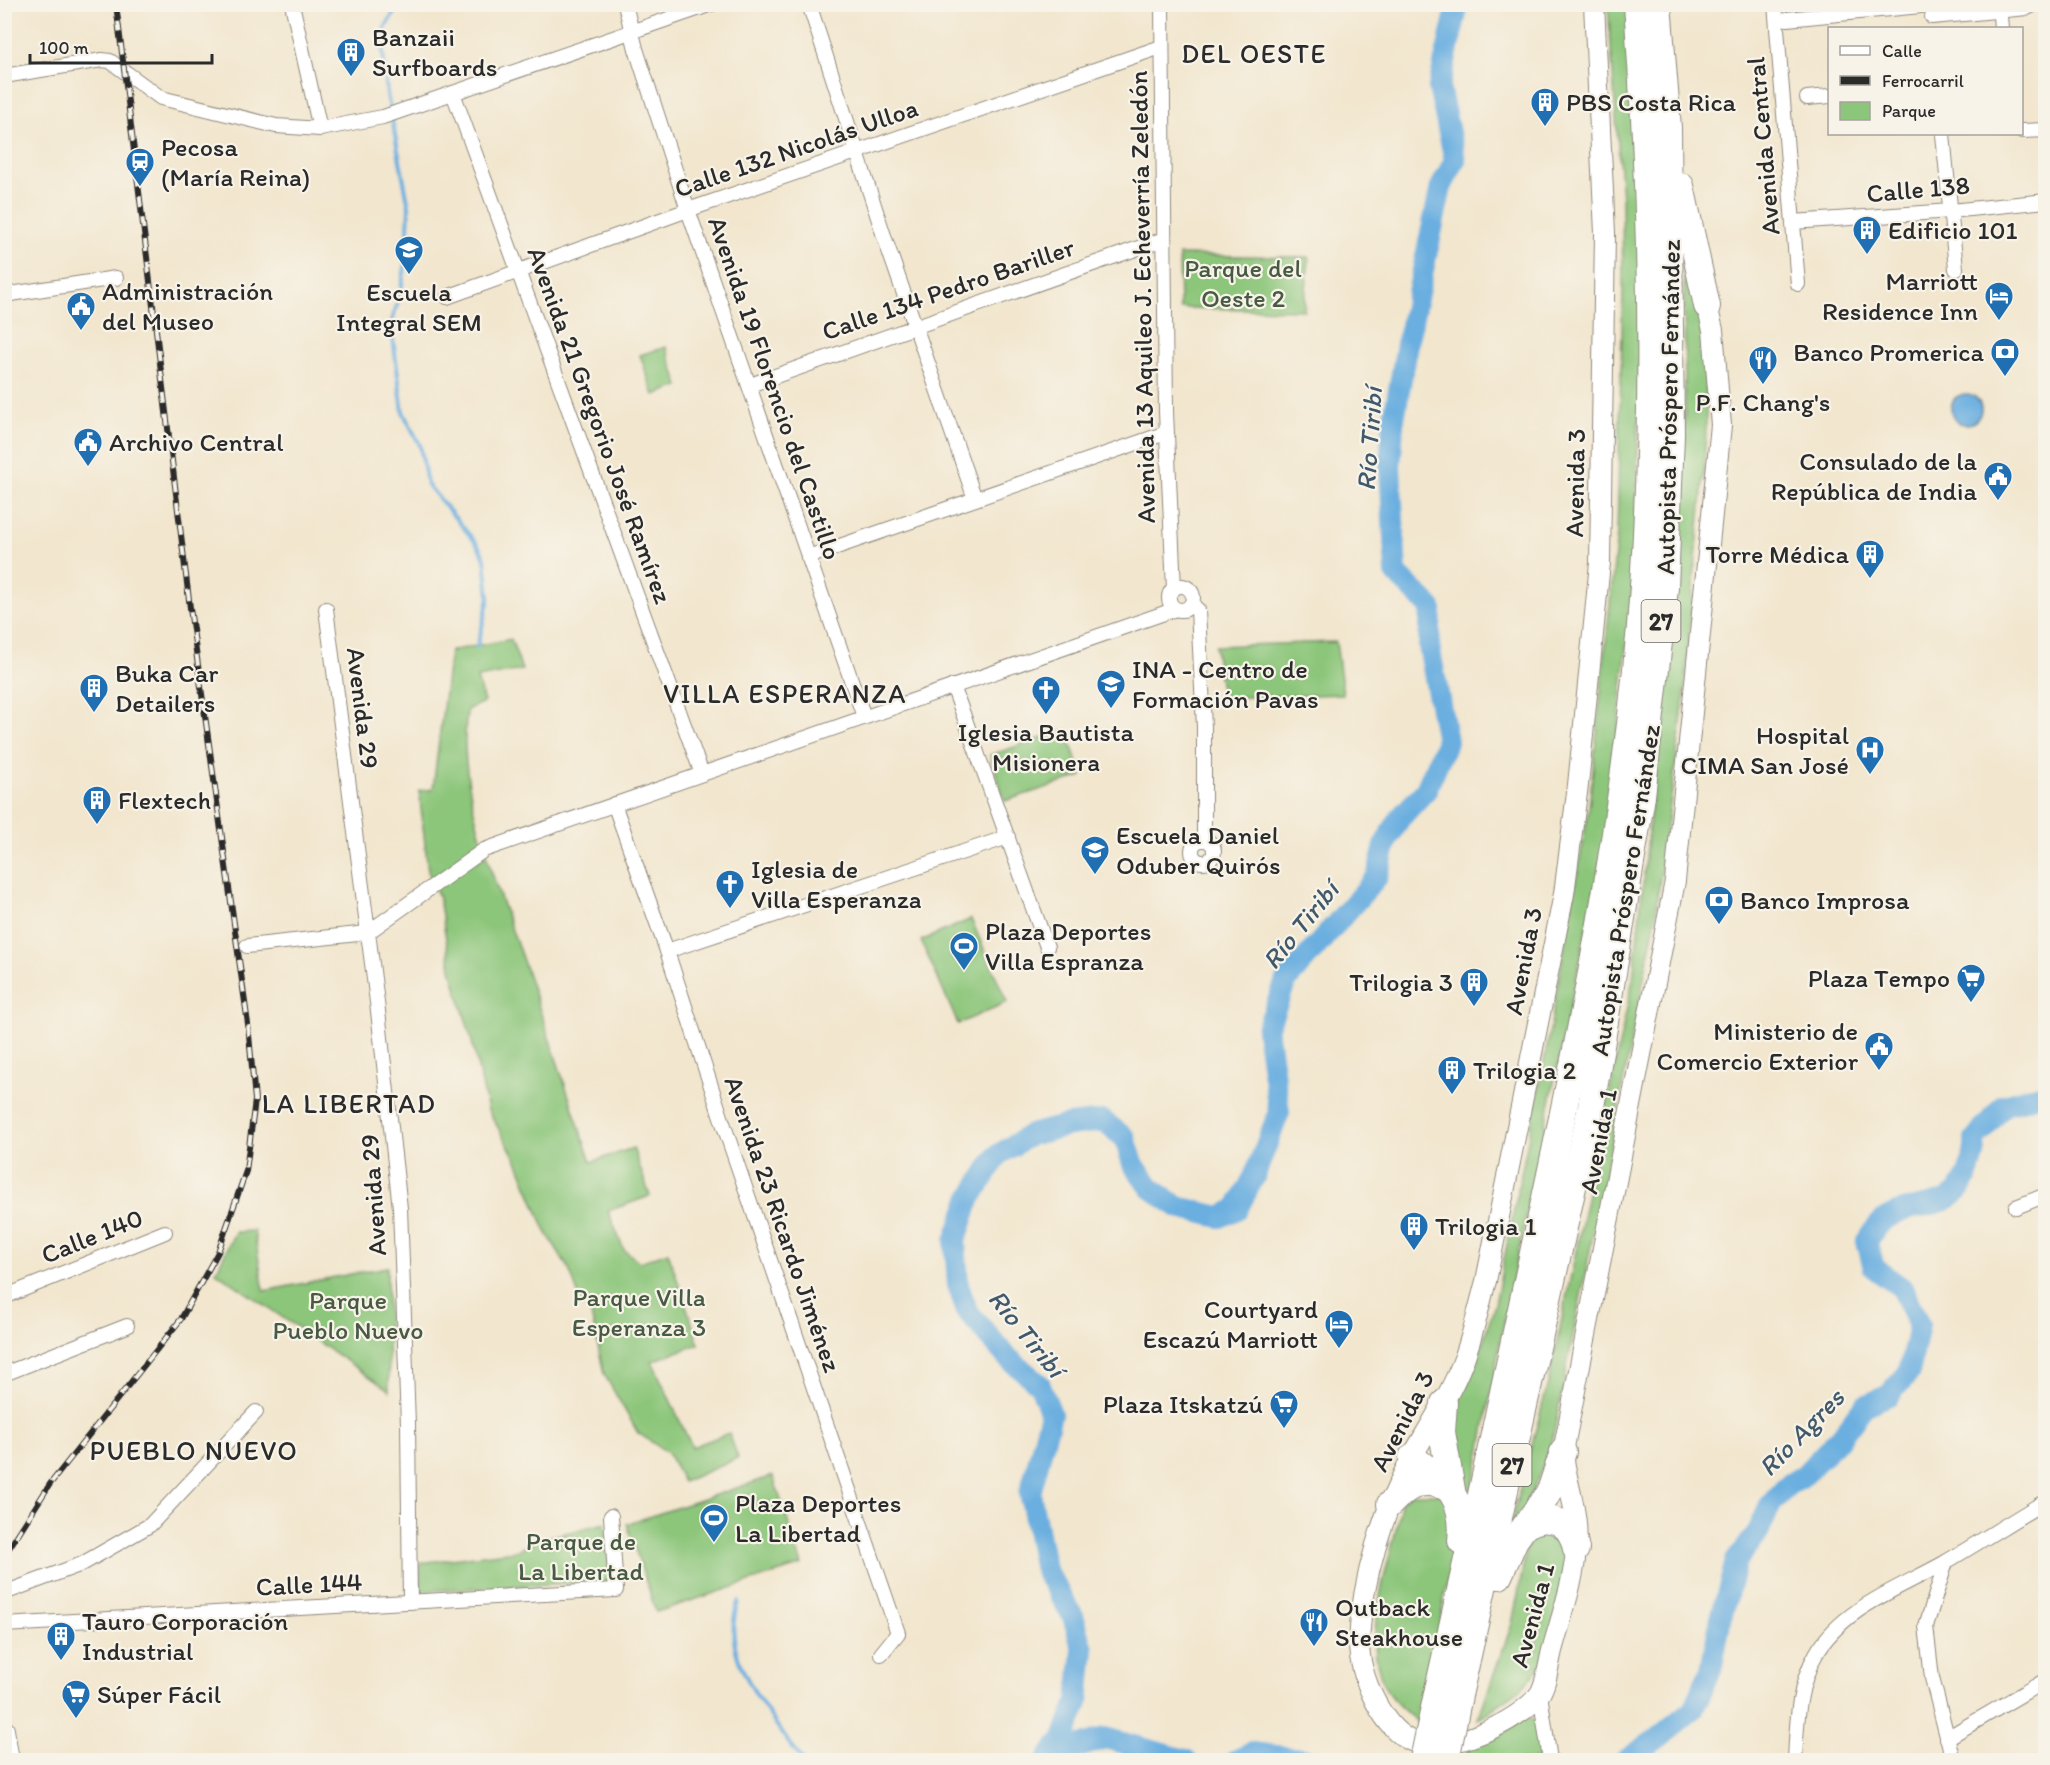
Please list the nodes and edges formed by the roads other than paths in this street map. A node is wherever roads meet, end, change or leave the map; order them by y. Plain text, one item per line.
1 (292, 4) edge
2 (626, 4) edge
3 (712, 4) edge
4 (808, 4) edge
5 (1162, 4) edge
6 (1594, 4) edge
7 (1637, 4) edge
8 (1658, 4) edge
9 (1775, 4) edge
10 (2035, 4) edge
11 (1999, 8) edge
12 (1931, 14) edge
13 (1787, 19) dead end
14 (2001, 27) edge
15 (633, 31) junction
16 (1161, 47) junction
17 (4, 76) edge
18 (453, 93) junction
19 (1828, 96) edge
20 (1807, 98) dead end
21 (1668, 128) junction
22 (320, 129) junction
23 (2046, 130) edge
24 (2023, 131) edge
25 (1943, 135) edge
26 (856, 152) junction
27 (2046, 201) edge
28 (688, 210) junction
29 (1950, 211) junction
30 (1793, 222) junction
31 (1164, 239) junction
32 (1956, 268) dead end
33 (519, 271) junction
34 (116, 278) dead end
35 (1798, 284) dead end
36 (4, 295) edge
37 (447, 297) dead end
38 (1707, 306) joint
39 (914, 326) junction
40 (750, 385) junction
41 (1166, 433) junction
42 (975, 499) junction
43 (808, 557) junction
44 (1174, 589) junction
45 (1191, 604) junction
46 (326, 609) dead end
47 (1176, 609) junction
48 (953, 686) junction
49 (864, 717) junction
50 (702, 774) junction
51 (614, 804) junction
52 (1008, 837) junction
53 (1204, 840) dead end
54 (367, 933) junction
55 (247, 946) dead end
56 (1047, 947) dead end
57 (667, 951) junction
58 (2046, 1195) edge
59 (2016, 1207) dead end
60 (165, 1232) dead end
61 (4, 1297) edge
62 (128, 1326) dead end
63 (4, 1374) edge
64 (1444, 1403) junction
65 (256, 1412) dead end
66 (1563, 1452) junction
67 (1412, 1457) junction
68 (1452, 1491) junction
69 (2046, 1501) edge
70 (1390, 1504) junction
71 (610, 1516) dead end
72 (1527, 1525) junction
73 (1576, 1549) junction
74 (1946, 1562) junction
75 (4, 1593) edge
76 (410, 1602) junction
77 (4, 1625) edge
78 (881, 1654) dead end
79 (1444, 1663) junction
80 (2046, 1680) edge
81 (1453, 1691) junction
82 (1540, 1694) junction
83 (1515, 1714) junction
84 (4, 1730) edge
85 (1544, 1733) junction
86 (1947, 1738) junction
87 (9, 1761) edge
88 (1424, 1761) edge
89 (1446, 1761) edge
90 (1550, 1761) edge
91 (1795, 1761) edge
92 (1953, 1761) edge

1 - 22 street
2 - 15 street, Avenida 19 Florencio del Castillo
3 - 15 street
4 - 26 street
5 - 16 street, Avenida 13 Aquileo J. Echeverría Zeledón
6 - 64 street, Avenida 3
7 - 79 highway, Autopista Próspero Fernández / 27
8 - 21 highway, Autopista Próspero Fernández / 27
9 - 30 street, Avenida Central
10 - 11 street
11 - 12 street
11 - 14 street
12 - 13 street
15 - 18 street
15 - 28 street, Avenida 19 Florencio del Castillo
16 - 26 street, Calle 132 Nicolás Ulloa
16 - 31 street, Avenida 13 Aquileo J. Echeverría Zeledón
17 - 22 street
18 - 22 street
18 - 33 street, Avenida 21 Gregorio José Ramírez
19 - 20 street
21 - 38 highway
21 - 81 highway, Autopista Próspero Fernández / 27
23 - 24 street
25 - 29 street
26 - 28 street, Calle 132 Nicolás Ulloa
26 - 39 street
27 - 29 street, Calle 138
28 - 33 street, Calle 132 Nicolás Ulloa
28 - 40 street, Avenida 19 Florencio del Castillo
29 - 30 street, Calle 138
29 - 32 street
30 - 35 street, Avenida Central
31 - 39 street, Calle 134 Pedro Bariller
31 - 41 street, Avenida 13 Aquileo J. Echeverría Zeledón
33 - 37 street, Calle 132 Nicolás Ulloa
33 - 50 street, Avenida 21 Gregorio José Ramírez
34 - 36 street
38 - 66 street, Avenida 1
39 - 40 street, Calle 134 Pedro Bariller
39 - 42 street
40 - 43 street, Avenida 19 Florencio del Castillo
41 - 42 street
41 - 44 street, Avenida 13 Aquileo J. Echeverría Zeledón
42 - 43 street
43 - 49 street, Avenida 19 Florencio del Castillo
44 - 45 street
44 - 47 street
45 - 47 street
45 - 53 street
46 - 54 street, Avenida 29
47 - 48 street
48 - 49 street
48 - 52 street
49 - 50 street
50 - 51 street
51 - 54 street
51 - 57 street, Avenida 23 Ricardo Jiménez
52 - 56 street
52 - 57 street
54 - 55 street
54 - 76 street, Avenida 29
57 - 78 street, Avenida 23 Ricardo Jiménez
58 - 59 street
60 - 61 street, Calle 140
62 - 63 street
64 - 67 street, Avenida 3
64 - 68 highway
65 - 75 street
66 - 72 highway
66 - 73 street, Avenida 1
67 - 68 highway
67 - 70 street, Avenida 3
68 - 70 highway
68 - 79 highway
69 - 74 street
70 - 83 street, Avenida 3
71 - 76 street, Calle 144
72 - 73 highway
72 - 81 highway
73 - 82 street, Avenida 1
74 - 86 street
74 - 91 street
76 - 77 street, Calle 144
79 - 81 highway, Autopista Próspero Fernández / 27
80 - 86 street
81 - 88 highway, Autopista Próspero Fernández / 27, bridge
81 - 89 highway, Autopista Próspero Fernández / 27, bridge
82 - 83 street, Avenida 3
82 - 85 street
83 - 85 street
84 - 87 street
85 - 90 street
86 - 92 street

